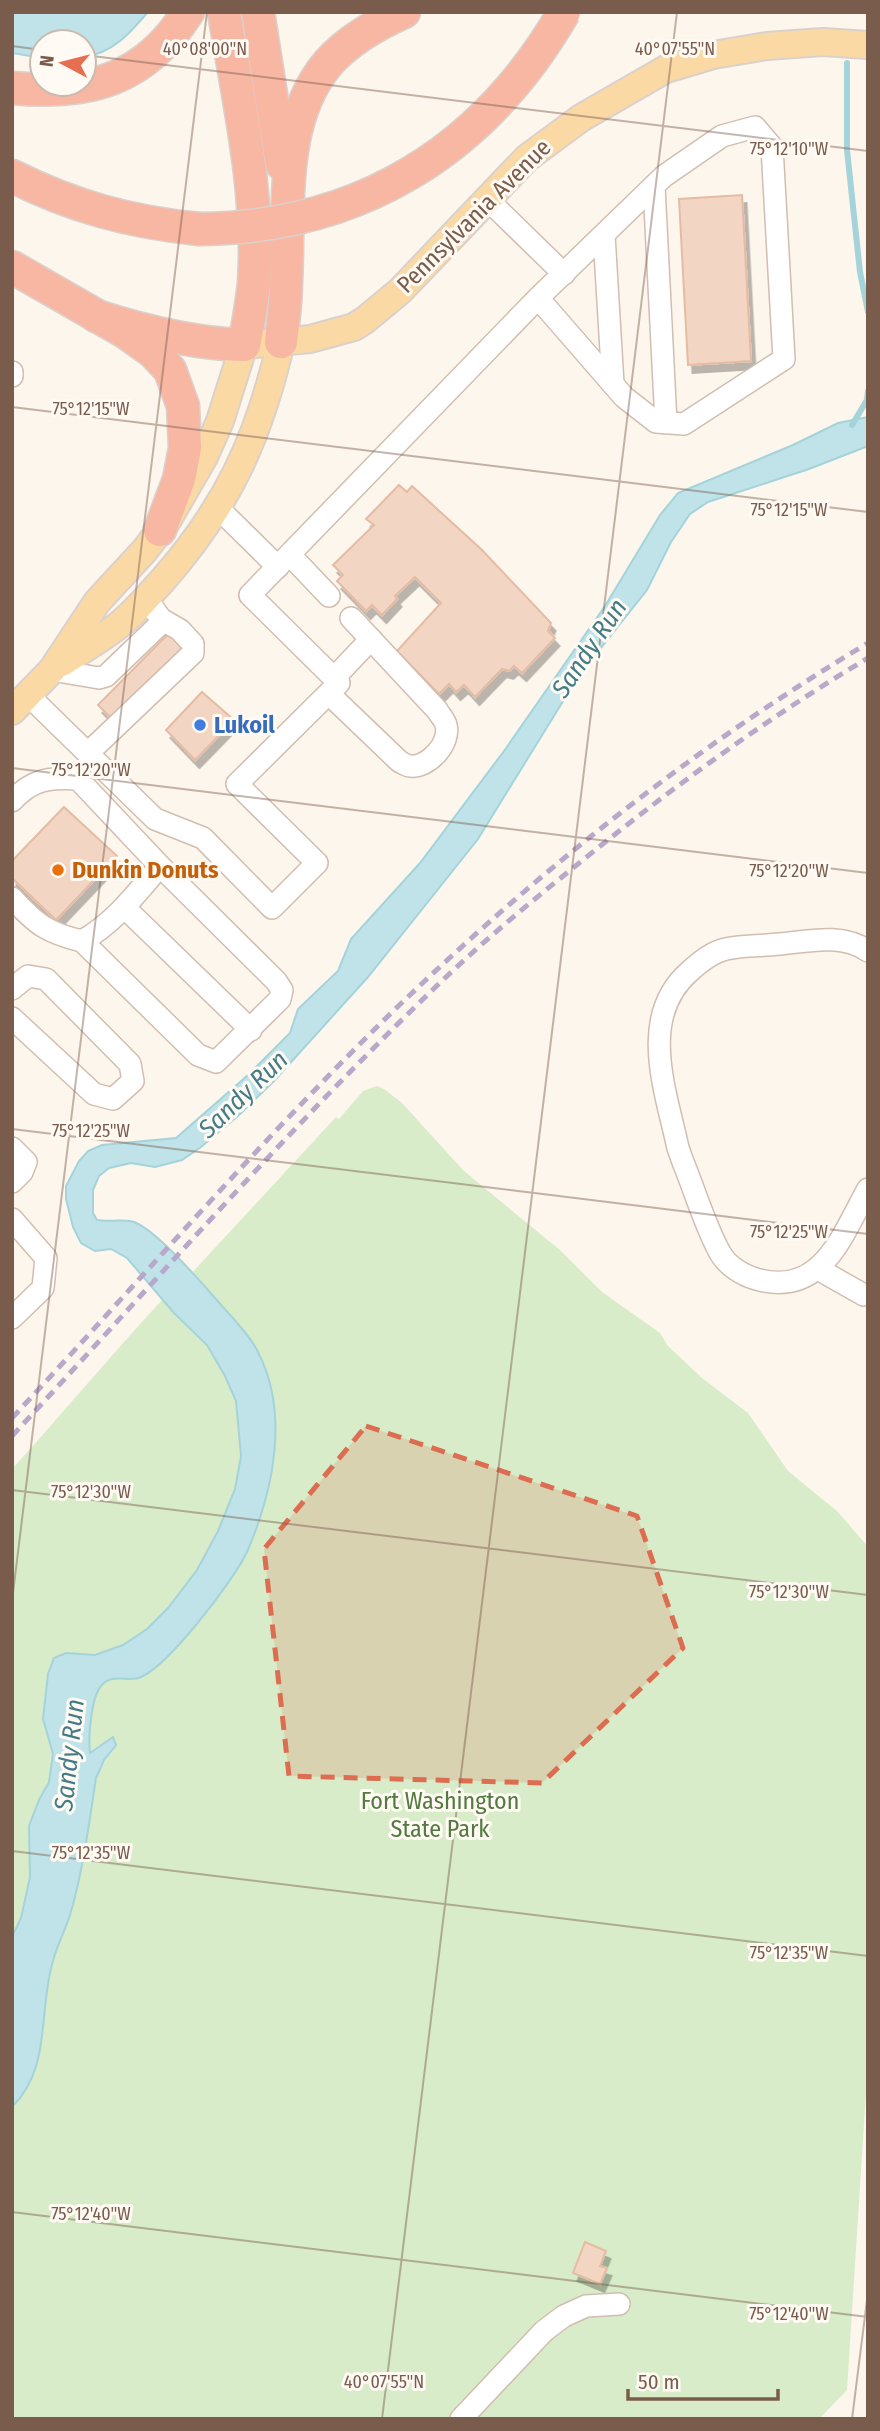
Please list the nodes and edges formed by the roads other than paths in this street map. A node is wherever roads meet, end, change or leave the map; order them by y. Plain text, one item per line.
1 (188, 12) edge
2 (224, 12) edge
3 (258, 12) edge
4 (404, 12) edge
5 (564, 12) edge
6 (868, 45) edge
7 (12, 88) edge
8 (12, 176) edge
9 (654, 186) junction
10 (488, 199) junction
11 (287, 211) junction
12 (604, 235) junction
13 (12, 267) edge
14 (564, 274) junction
15 (538, 298) junction
16 (96, 316) junction
17 (281, 342) junction
18 (244, 345) junction
19 (613, 384) junction
20 (666, 423) junction
21 (218, 508) junction
22 (160, 530) junction
23 (284, 561) junction
24 (329, 596) dead end
25 (153, 608) junction
26 (351, 618) dead end
27 (371, 639) junction
28 (52, 670) junction
29 (331, 686) junction
30 (20, 703) edge
31 (88, 753) junction
32 (14, 796) edge
33 (160, 866) junction
34 (12, 898) edge
35 (124, 908) junction
36 (82, 941) junction
37 (868, 951) edge
38 (12, 989) edge
39 (12, 1018) edge
40 (251, 1030) junction
41 (12, 1148) edge
42 (12, 1182) edge
43 (868, 1189) edge
44 (12, 1219) edge
45 (818, 1269) junction
46 (864, 1294) dead end
47 (12, 1318) edge
48 (619, 2304) dead end
49 (461, 2419) edge

1 - 7 highway
2 - 18 highway
3 - 11 highway
4 - 11 highway
5 - 8 highway, bridge
6 - 10 main road, Pennsylvania Avenue
9 - 12 street
9 - 20 street
9 - 20 street
10 - 14 street
10 - 17 main road, Pennsylvania Avenue
11 - 17 highway
12 - 14 street
12 - 19 street
13 - 16 highway
14 - 15 street
15 - 19 street
15 - 23 street
16 - 18 highway
16 - 22 highway
17 - 18 main road, Pennsylvania Avenue
17 - 21 main road
18 - 22 main road
19 - 20 street
21 - 23 street
21 - 25 main road
22 - 28 main road
23 - 24 street
23 - 29 street
25 - 28 main road
25 - 28 street
25 - 31 street
26 - 27 street
27 - 29 street
27 - 29 street
28 - 30 main road
29 - 31 street
30 - 31 street
32 - 33 street
33 - 35 street
33 - 40 street
34 - 36 street
35 - 36 street
35 - 40 street
36 - 40 street
37 - 45 street
38 - 39 street
41 - 42 street
43 - 45 street
44 - 47 street
45 - 46 street
48 - 49 street

